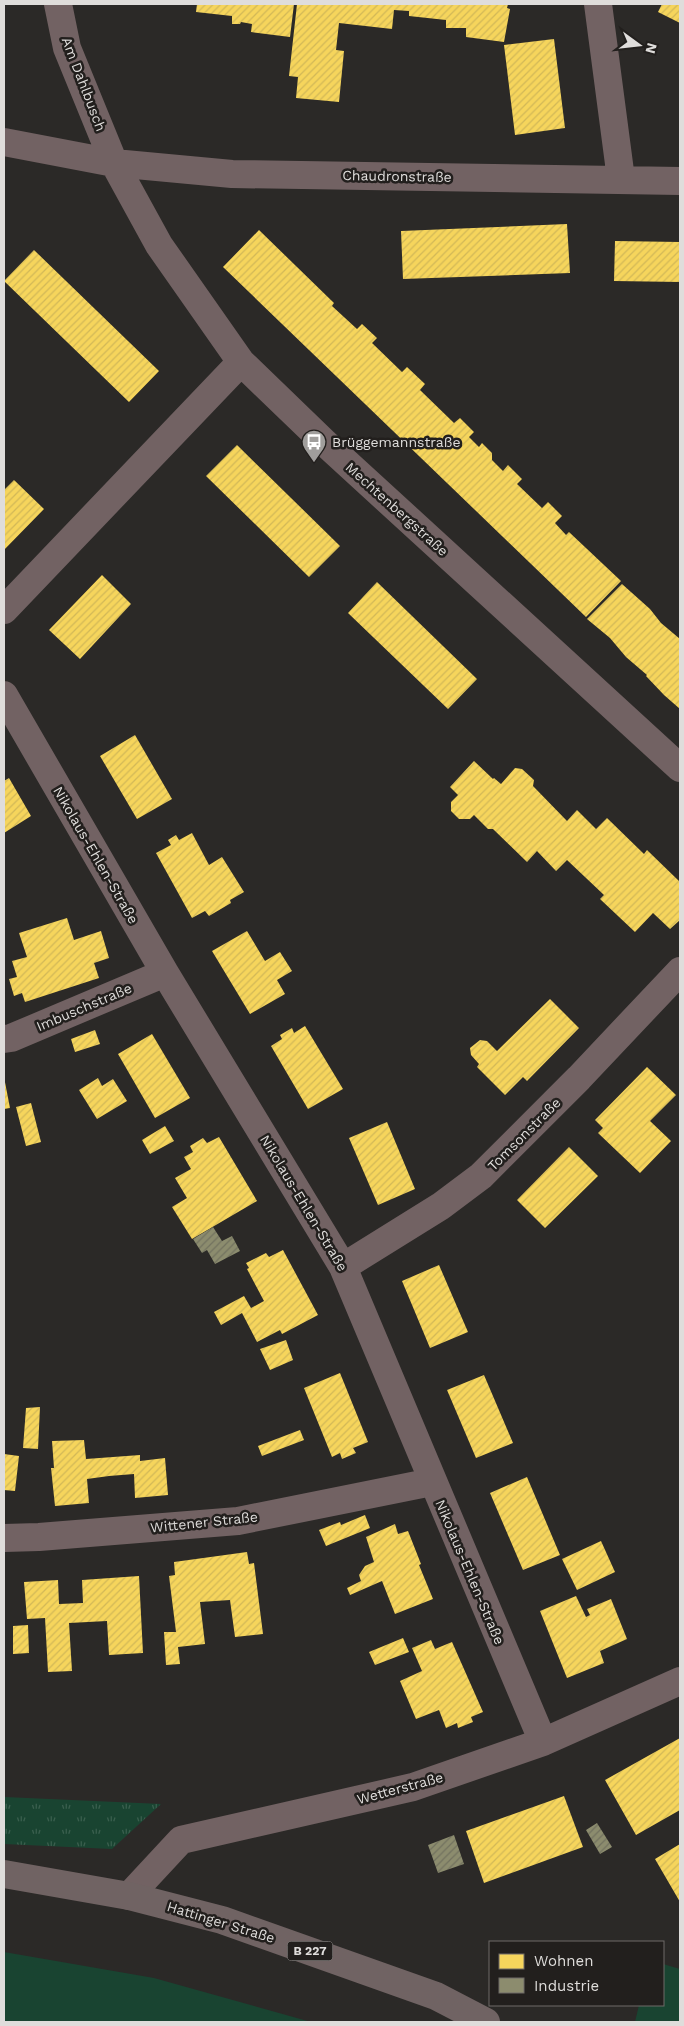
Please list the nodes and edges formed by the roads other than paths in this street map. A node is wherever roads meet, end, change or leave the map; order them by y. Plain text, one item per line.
1 (58, 4) edge
2 (598, 4) edge
3 (4, 142) edge
4 (114, 163) junction
5 (621, 179) junction
6 (680, 181) edge
7 (240, 362) junction
8 (4, 610) edge
9 (4, 695) edge
10 (680, 768) edge
11 (680, 971) edge
12 (164, 974) junction
13 (4, 1039) edge
14 (343, 1267) junction
15 (432, 1482) junction
16 (4, 1538) edge
17 (680, 1681) edge
18 (542, 1742) junction
19 (4, 1874) edge
20 (129, 1896) junction
21 (486, 2022) edge

1 - 4 street, Am Dahlbusch
2 - 5 street
3 - 4 street
4 - 5 street, Chaudronstraße
4 - 7 street, Mechtenbergstraße
5 - 6 street, Chaudronstraße
7 - 8 street
7 - 10 street, Mechtenbergstraße
9 - 12 street, Nikolaus-Ehlen-Straße
11 - 14 street, Tomsonstraße
12 - 13 street, Imbuschstraße
12 - 14 street, Nikolaus-Ehlen-Straße
14 - 15 street, Nikolaus-Ehlen-Straße
15 - 16 street, Wittener Straße
15 - 18 street, Nikolaus-Ehlen-Straße
17 - 18 street, Wetterstraße
18 - 20 street, Wetterstraße
19 - 20 main road, Hattinger Straße / B 227
20 - 21 main road, Hattinger Straße / B 227

